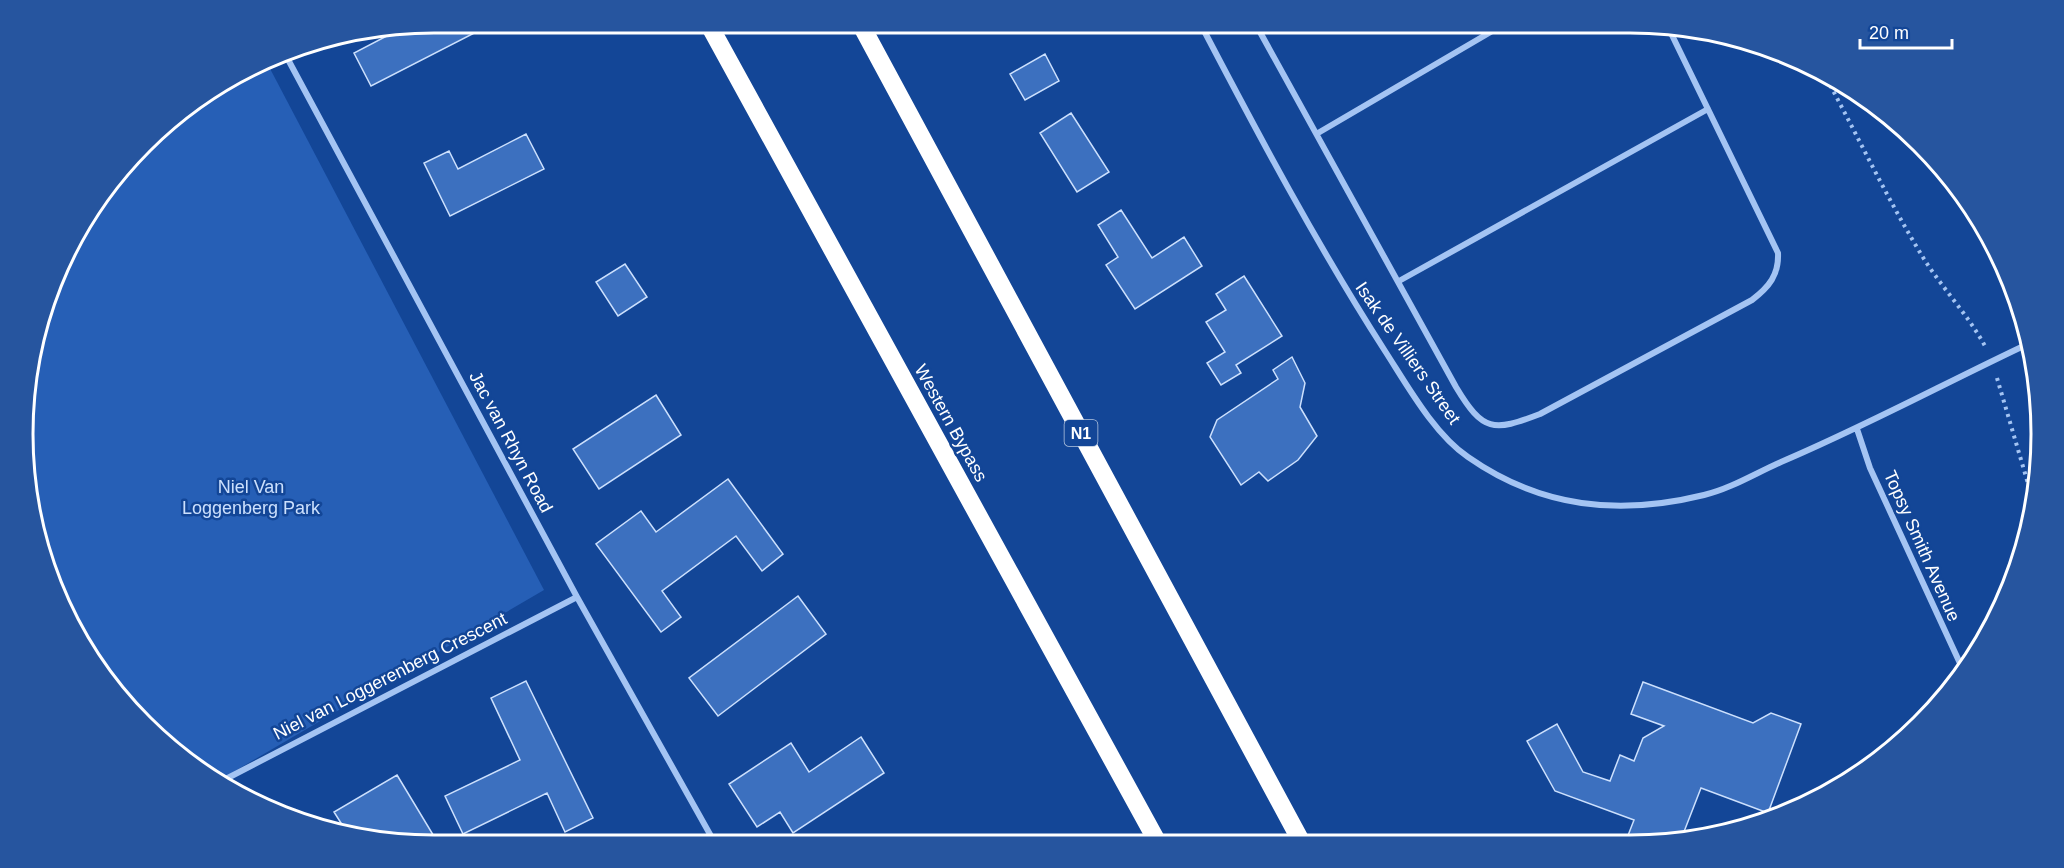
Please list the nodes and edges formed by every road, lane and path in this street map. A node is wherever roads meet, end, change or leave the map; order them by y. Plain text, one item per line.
1 (714, 33) edge
2 (866, 33) edge
3 (1206, 33) edge
4 (1261, 33) edge
5 (1487, 33) edge
6 (1672, 35) edge
7 (289, 61) edge
8 (1831, 87) edge
9 (1708, 109) junction
10 (1318, 133) junction
11 (1399, 281) junction
12 (2021, 347) edge
13 (1992, 361) junction
14 (1857, 429) junction
15 (2028, 484) edge
16 (577, 597) junction
17 (1959, 662) edge
18 (228, 778) edge
19 (710, 835) edge
20 (1154, 835) edge
21 (1298, 835) edge

1 - 20 highway, Western Bypass
2 - 21 highway, N1
3 - 14 street, Isak de Villiers Street
4 - 10 street
5 - 10 street
6 - 9 street
7 - 16 street, Jac van Rhyn Road
8 - 13 path
9 - 11 street
9 - 11 street
10 - 11 street
12 - 13 street, Isak de Villiers Street
13 - 14 street, Isak de Villiers Street
13 - 15 path
14 - 17 street, Topsy Smith Avenue
16 - 18 street, Niel van Loggerenberg Crescent
16 - 19 street, Jac van Rhyn Road

